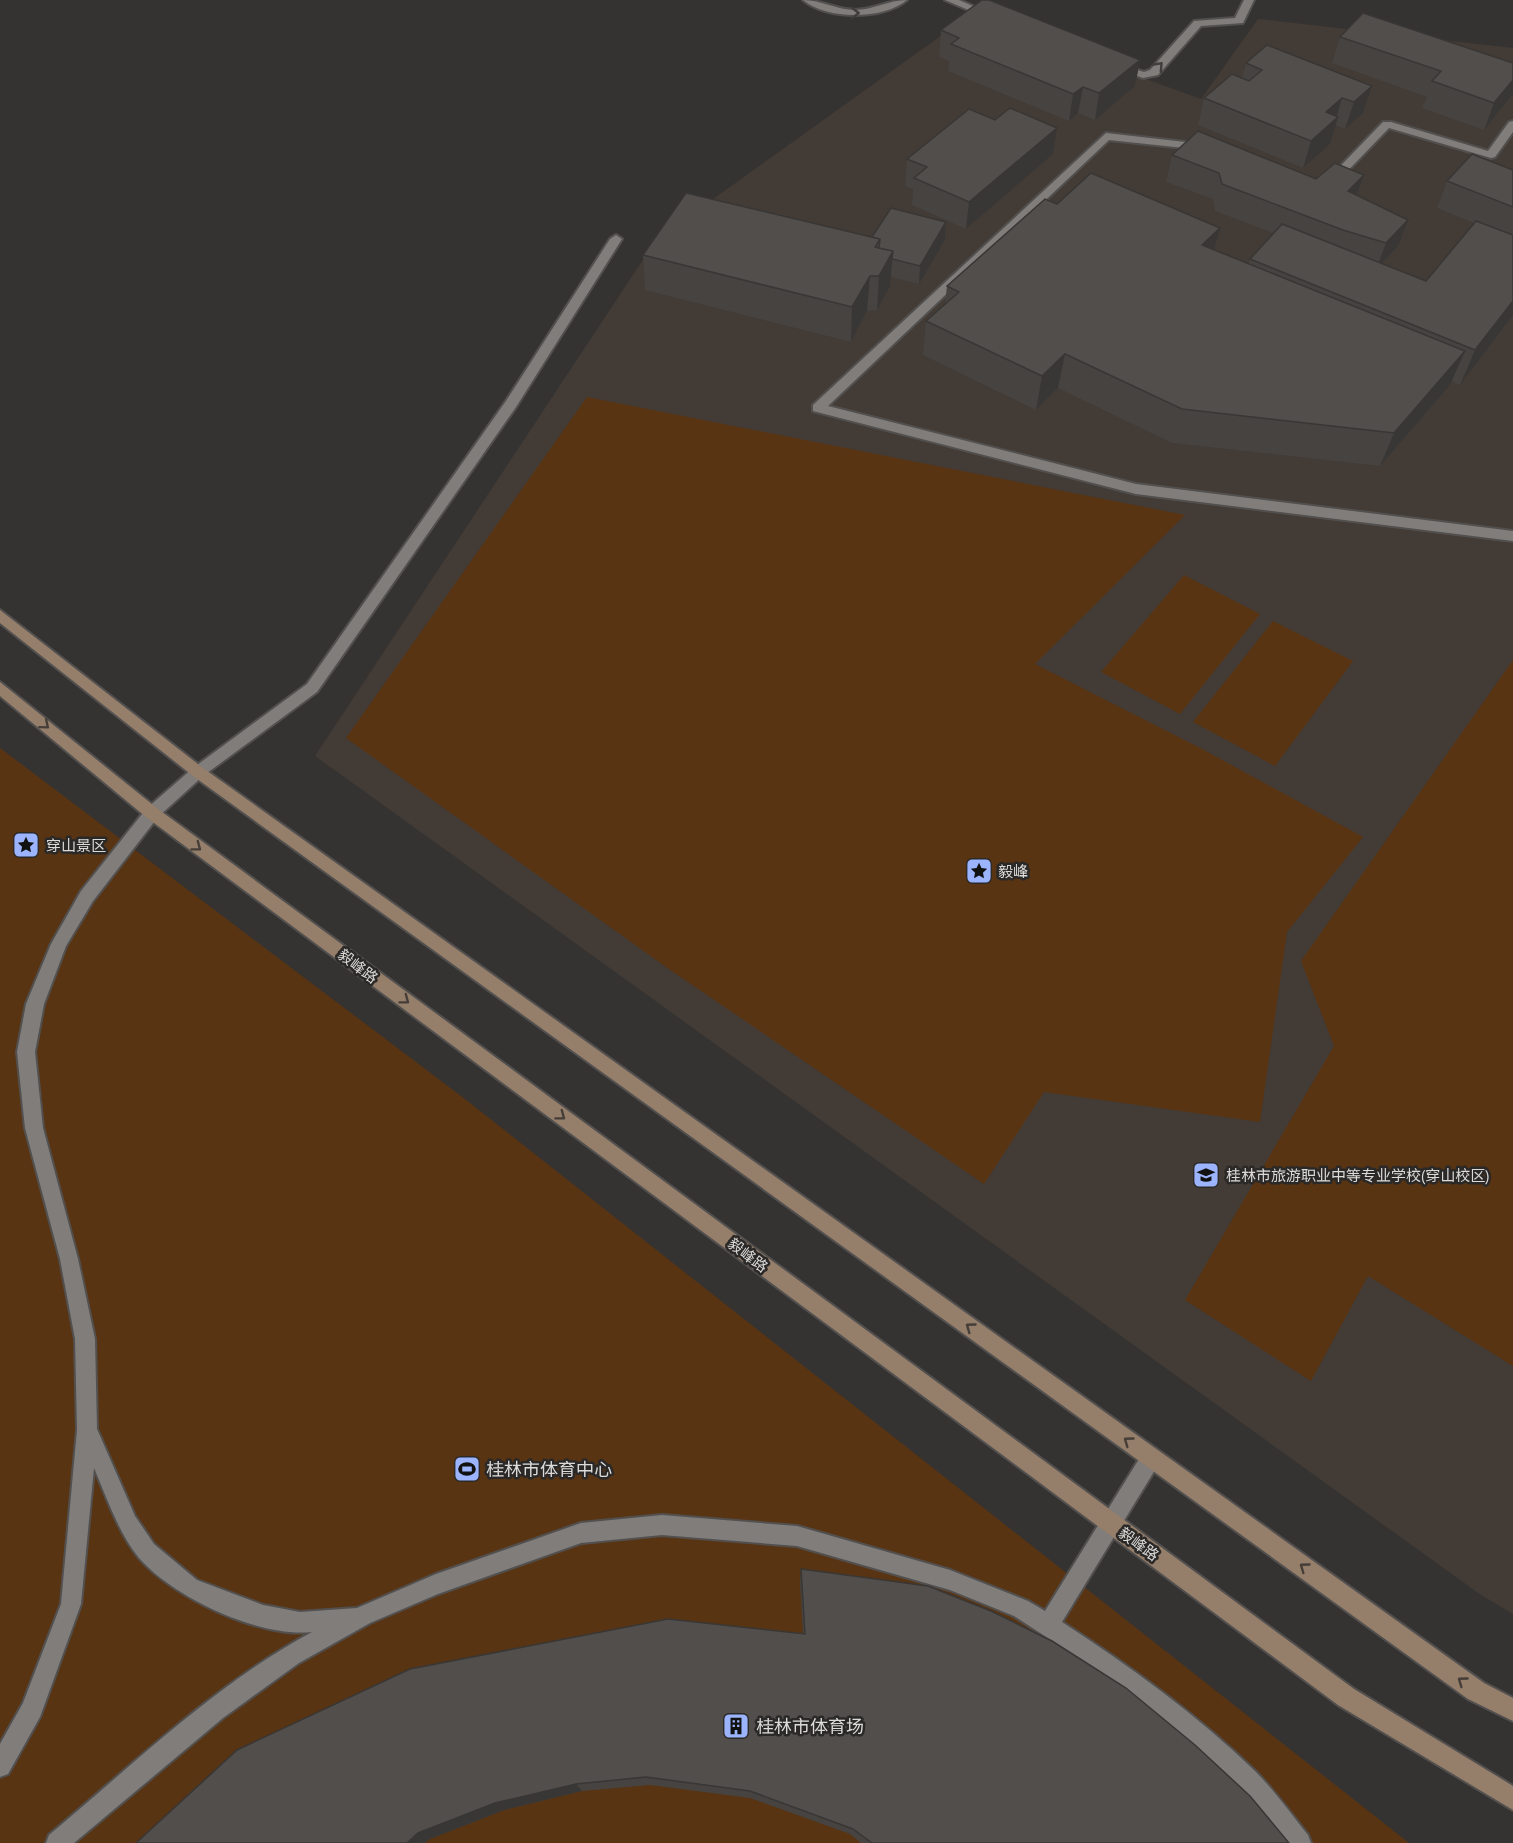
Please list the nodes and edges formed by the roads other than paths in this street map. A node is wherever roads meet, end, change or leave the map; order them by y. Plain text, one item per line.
1 (808, 0) edge
2 (902, 0) edge
3 (950, 0) edge
4 (1249, 0) edge
5 (1003, 21) edge
6 (1108, 63) edge
7 (1513, 124) edge
8 (1212, 150) edge
9 (1316, 182) edge
10 (616, 239) dead end
11 (1513, 536) edge
12 (0, 615) edge
13 (0, 688) edge
14 (198, 772) junction
15 (152, 813) junction
16 (87, 1430) junction
17 (1152, 1458) junction
18 (1112, 1524) junction
19 (363, 1616) junction
20 (1048, 1625) junction
21 (1513, 1710) edge
22 (0, 1766) edge
23 (1513, 1799) edge
24 (57, 1843) edge
25 (1300, 1843) edge

1 -> 2 street
3 - 5 street
6 -> 4 street
7 - 9 street
8 - 11 street
10 - 14 street
12 - 14 main road
13 -> 15 main road, 毅峰路
14 - 15 street
17 -> 14 main road
15 - 16 street
15 -> 18 main road, 毅峰路
16 - 19 street
16 - 22 street
17 - 18 street
21 -> 17 main road
18 - 20 street
18 - 23 main road, 毅峰路
19 - 20 street
19 - 24 street
20 - 25 street

